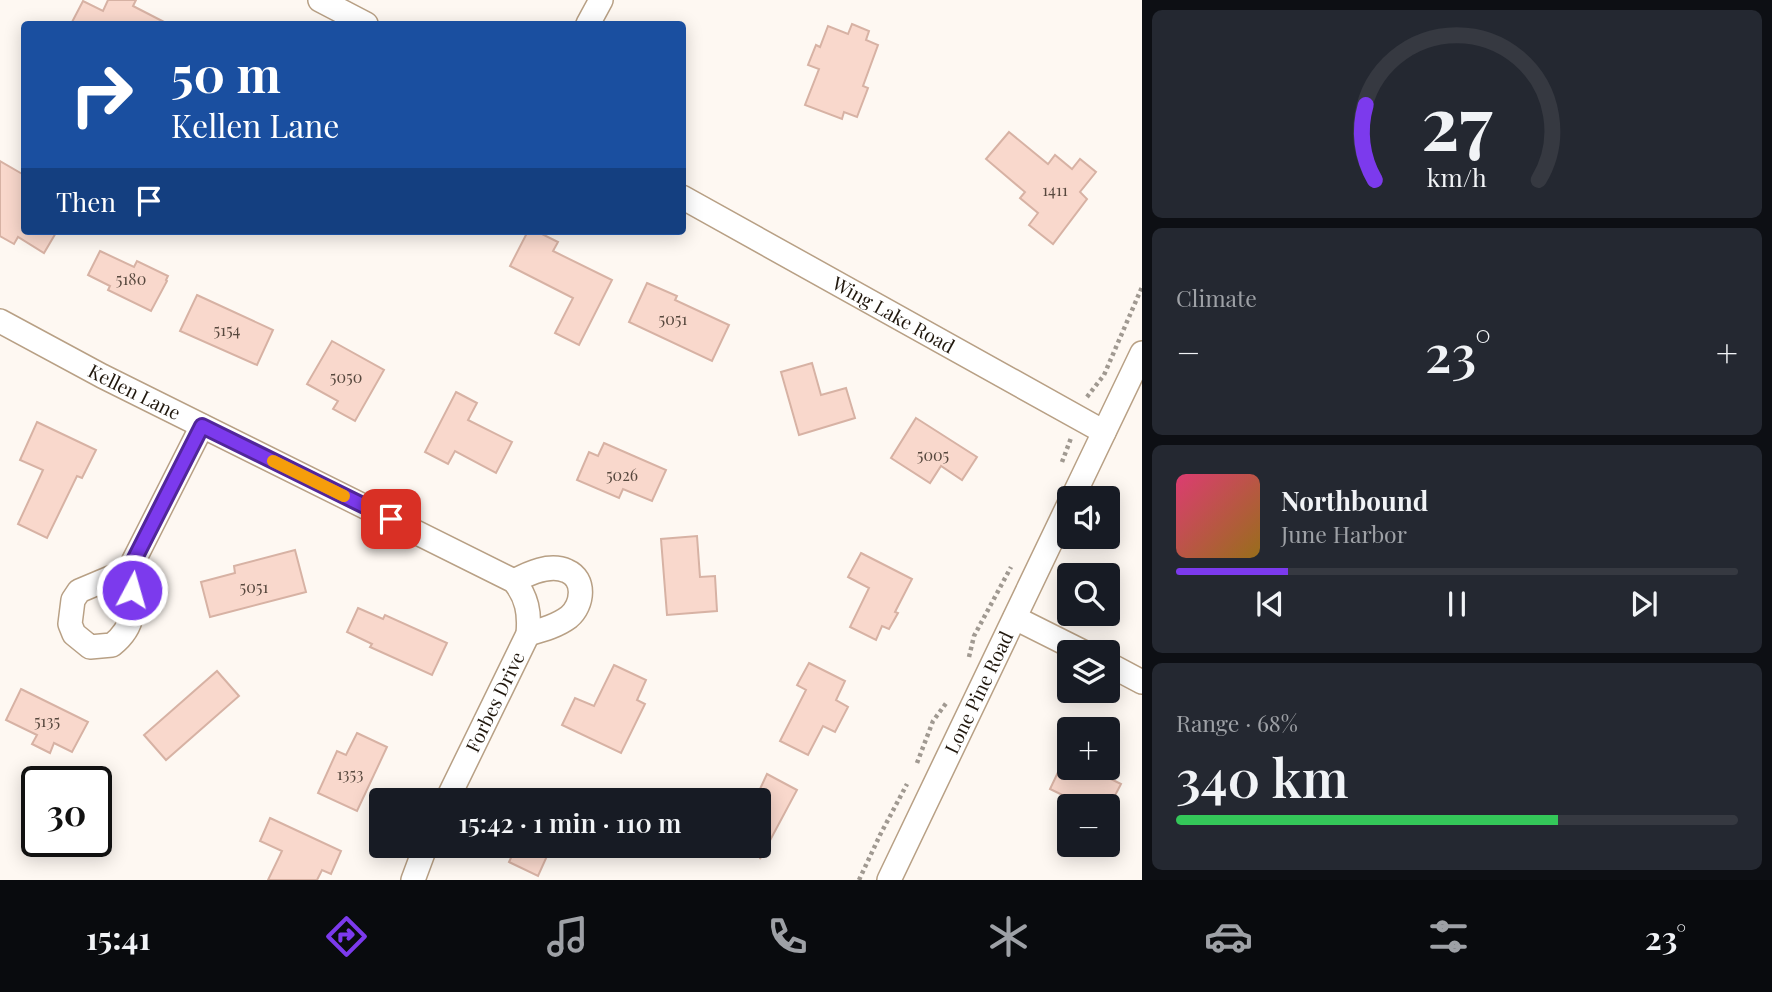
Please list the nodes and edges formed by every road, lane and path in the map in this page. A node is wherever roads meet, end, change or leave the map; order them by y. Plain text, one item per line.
1 (320, 0) edge
2 (601, 0) edge
3 (360, 21) edge
4 (589, 21) edge
5 (686, 199) edge
6 (1142, 287) edge
7 (0, 321) edge
8 (1142, 353) edge
9 (1085, 400) dead end
10 (202, 426) junction
11 (1104, 432) junction
12 (1071, 437) dead end
13 (1059, 471) dead end
14 (1078, 486) edge
15 (1057, 529) edge
16 (1014, 561) dead end
17 (129, 570) dead end
18 (514, 581) junction
19 (1015, 618) junction
20 (528, 634) junction
21 (1058, 640) edge
22 (968, 664) dead end
23 (1120, 670) edge
24 (1142, 682) edge
25 (949, 700) dead end
26 (453, 788) edge
27 (421, 858) edge
28 (413, 880) edge
29 (859, 880) edge
30 (889, 880) edge

1 - 3 street
2 - 4 street
5 - 11 street, Wing Lake Road
6 - 9 path
7 - 10 street, Kellen Lane
8 - 11 street
10 - 17 street
10 - 18 street, Kellen Lane
11 - 14 street
12 - 13 path
15 - 19 street, Lone Pine Road
16 - 22 path
18 - 20 street, Forbes Drive
18 - 20 street
19 - 21 street
19 - 30 street, Lone Pine Road
20 - 26 street, Forbes Drive
23 - 24 street
25 - 29 path
27 - 28 street

